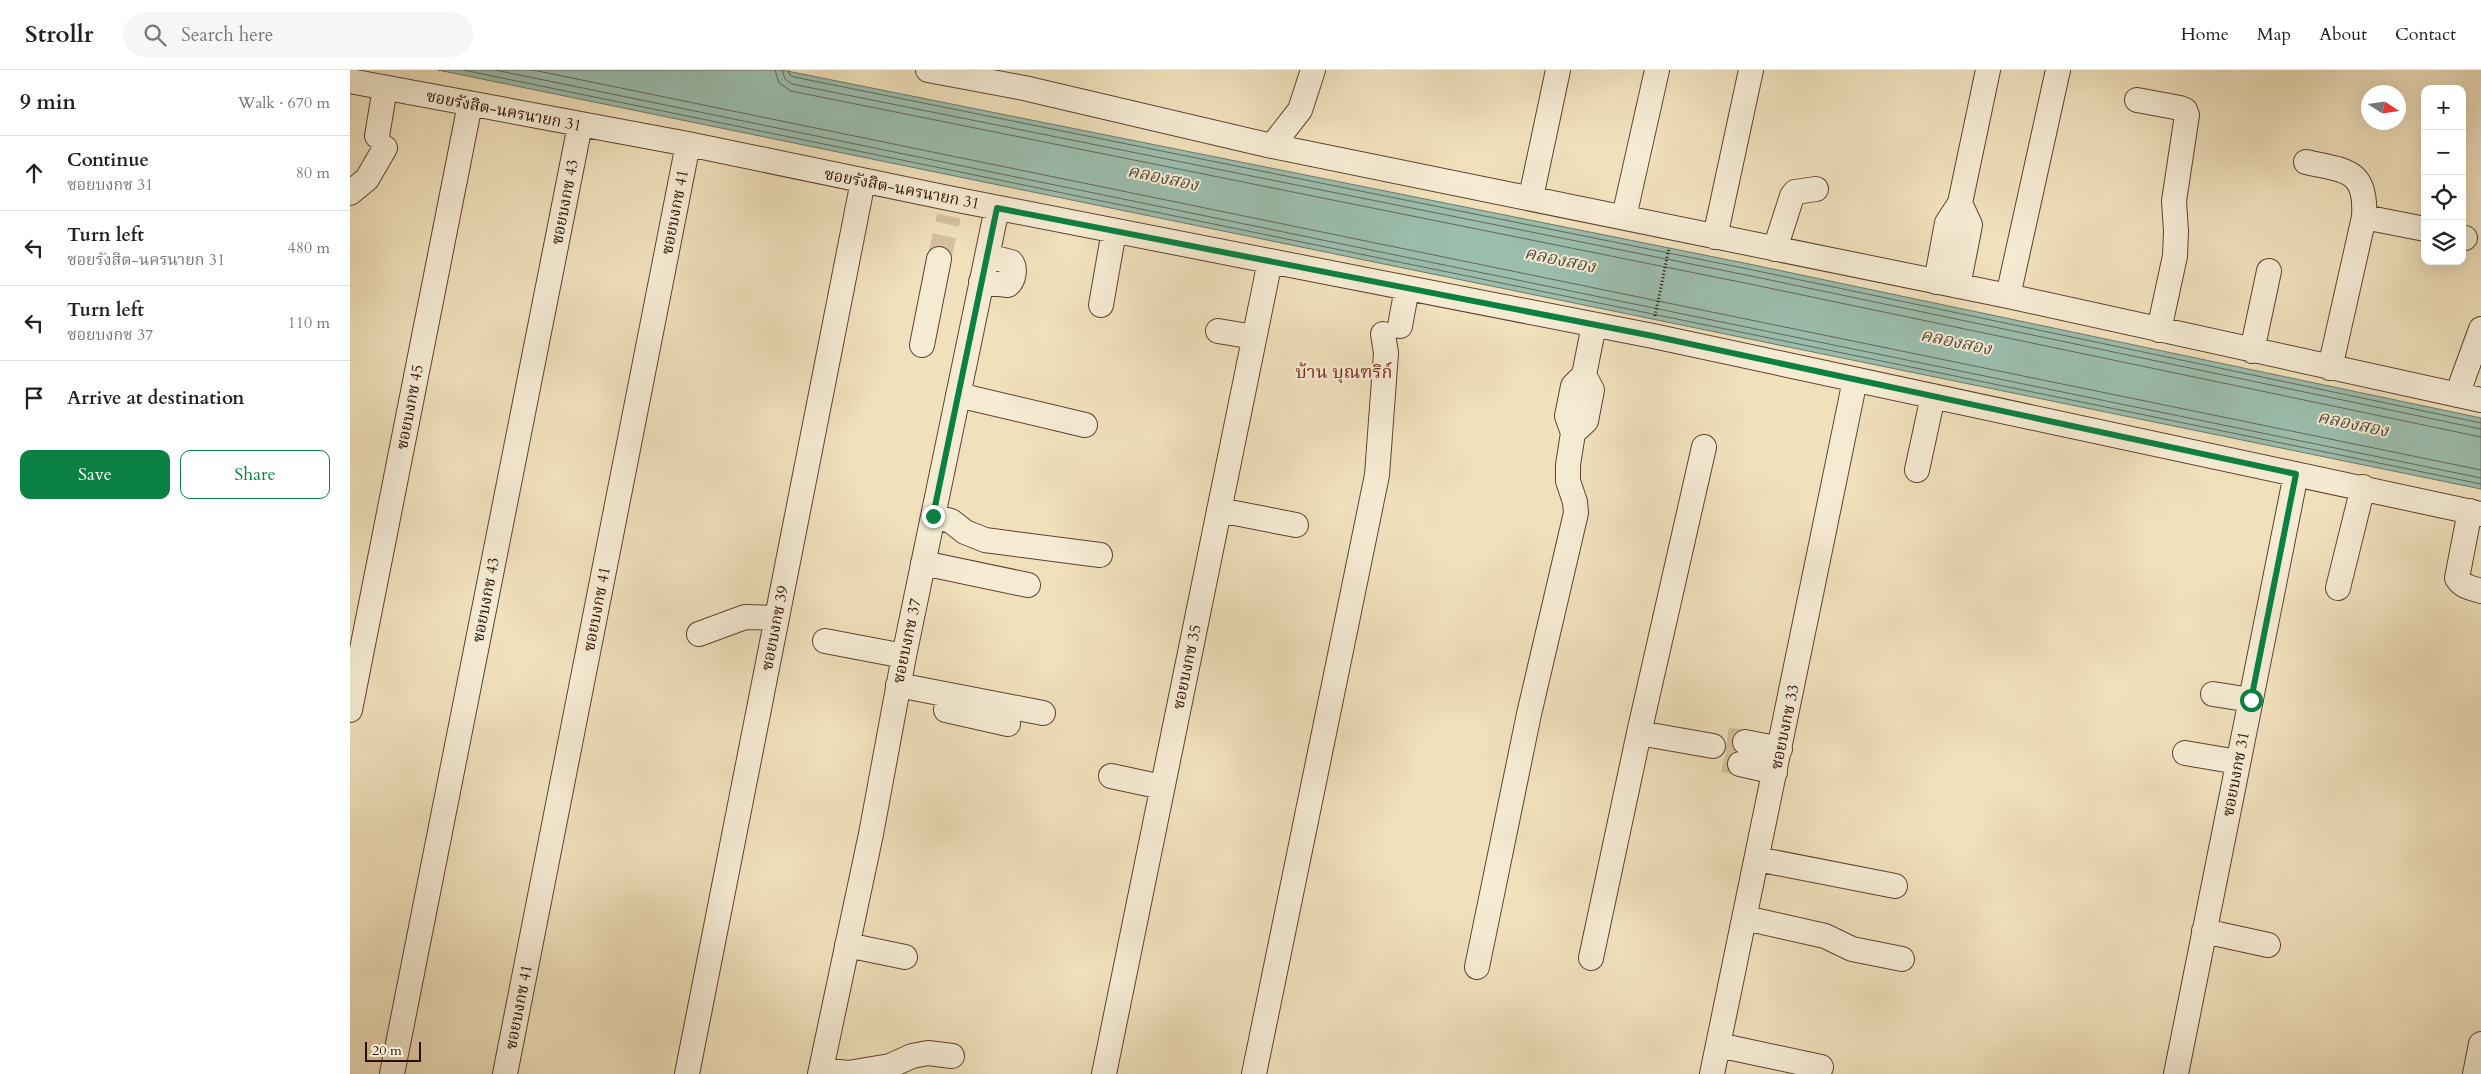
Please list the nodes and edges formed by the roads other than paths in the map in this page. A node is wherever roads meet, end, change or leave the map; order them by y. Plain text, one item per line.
1 (928, 70) edge
2 (1313, 70) edge
3 (1558, 70) edge
4 (1657, 70) edge
5 (1751, 70) edge
6 (1988, 70) edge
7 (2058, 70) edge
8 (1024, 79) edge
9 (350, 81) edge
10 (391, 89) junction
11 (2137, 100) dead end
12 (470, 104) junction
13 (580, 125) junction
14 (688, 144) junction
15 (1272, 146) junction
16 (2306, 162) dead end
17 (864, 181) junction
18 (1816, 189) dead end
19 (350, 193) edge
20 (1531, 197) junction
21 (997, 208) junction
22 (1624, 217) junction
23 (2364, 217) junction
24 (2421, 228) edge
25 (1114, 231) junction
26 (1715, 237) junction
27 (1775, 249) junction
28 (939, 259) tunnel mouth
29 (1270, 261) junction
30 (2269, 271) dead end
31 (1947, 284) junction
32 (1399, 286) junction
33 (2008, 296) junction
34 (1102, 304) dead end
35 (1594, 325) junction
36 (2481, 329) edge
37 (2159, 330) junction
38 (1218, 331) dead end
39 (1254, 337) junction
40 (922, 345) dead end
41 (2252, 351) junction
42 (2330, 368) junction
43 (1855, 380) junction
44 (958, 395) junction
45 (2457, 395) junction
46 (1933, 396) junction
47 (2481, 400) edge
48 (1085, 425) dead end
49 (1704, 447) dead end
50 (1917, 470) dead end
51 (2296, 474) junction
52 (2363, 487) junction
53 (1219, 510) junction
54 (2476, 512) edge
55 (933, 516) junction
56 (1296, 525) dead end
57 (1100, 554) dead end
58 (923, 563) junction
59 (1028, 585) dead end
60 (2338, 588) dead end
61 (2481, 591) edge
62 (777, 618) junction
63 (699, 634) dead end
64 (825, 641) dead end
65 (904, 656) junction
66 (896, 692) junction
67 (2213, 694) dead end
68 (2251, 700) junction
69 (350, 710) edge
70 (1043, 713) dead end
71 (1008, 724) dead end
72 (1639, 733) junction
73 (2185, 752) dead end
74 (1778, 760) junction
75 (2238, 762) junction
76 (1111, 776) dead end
77 (1162, 787) junction
78 (1757, 859) junction
79 (1895, 886) dead end
80 (1745, 918) junction
81 (2204, 931) junction
82 (2268, 944) dead end
83 (847, 945) junction
84 (904, 957) dead end
85 (1592, 958) dead end
86 (1902, 959) dead end
87 (1478, 967) dead end
88 (2481, 1044) edge
89 (1718, 1045) junction
90 (952, 1056) dead end
91 (1821, 1067) dead end
92 (821, 1072) edge
93 (392, 1074) edge
94 (505, 1074) edge
95 (686, 1074) edge
96 (1104, 1074) edge
97 (1254, 1074) edge
98 (1712, 1074) edge
99 (2176, 1074) edge
100 (2475, 1074) edge

1 - 8 street
2 - 15 street
3 - 20 street
4 - 22 street
5 - 26 street
6 - 31 street
7 - 33 street
8 - 15 street
9 - 10 street, ซอยรังสิต-นครนายก 31
10 - 12 street, ซอยรังสิต-นครนายก 31
10 - 19 street
11 - 37 street
12 - 13 street, ซอยรังสิต-นครนายก 31
12 - 69 street, ซอยบงกช 45
13 - 14 street, ซอยรังสิต-นครนายก 31
13 - 93 street, ซอยบงกช 43
14 - 17 street, ซอยรังสิต-นครนายก 31
14 - 94 street, ซอยบงกช 41
15 - 20 street
16 - 23 street
17 - 21 street, ซอยรังสิต-นครนายก 31
17 - 62 street, ซอยบงกช 39
18 - 27 street
20 - 22 street
21 - 25 street, ซอยรังสิต-นครนายก 31
21 - 44 street, ซอยบงกช 37
22 - 26 street
23 - 24 street
23 - 42 street
25 - 29 street, ซอยรังสิต-นครนายก 31
25 - 34 street
26 - 27 street
27 - 31 street
28 - 40 street
29 - 32 street, ซอยรังสิต-นครนายก 31
29 - 39 street, ซอยบงกช 35
30 - 41 street
31 - 33 street
32 - 35 street, ซอยรังสิต-นครนายก 31
32 - 97 street
33 - 37 street
35 - 43 street, ซอยรังสิต-นครนายก 31
35 - 87 street
36 - 45 street
37 - 41 street
38 - 39 street
39 - 53 street, ซอยบงกช 35
41 - 42 street
42 - 45 street
43 - 46 street, ซอยรังสิต-นครนายก 31
43 - 74 street, ซอยบงกช 33
44 - 48 street
44 - 55 street, ซอยบงกช 37
45 - 47 street
46 - 50 street
46 - 51 street, ซอยรังสิต-นครนายก 31
49 - 72 street
51 - 52 street, ซอยรังสิต-นครนายก 31
51 - 68 street, ซอยบงกช 31
52 - 54 street, ซอยรังสิต-นครนายก 31
52 - 60 street
53 - 56 street
53 - 77 street, ซอยบงกช 35
54 - 61 street
55 - 57 street
55 - 58 street, ซอยบงกช 37
58 - 59 street
58 - 65 street, ซอยบงกช 37
62 - 63 street
62 - 95 street, ซอยบงกช 39
64 - 65 street
65 - 66 street, ซอยบงกช 37
66 - 70 street
66 - 71 street
66 - 83 street, ซอยบงกช 37
67 - 68 street
68 - 75 street, ซอยบงกช 31
72 - 74 street
72 - 85 street
73 - 75 street
74 - 78 street, ซอยบงกช 33
75 - 81 street, ซอยบงกช 31
76 - 77 street
77 - 96 street, ซอยบงกช 35
78 - 79 street
78 - 80 street, ซอยบงกช 33
80 - 86 street
80 - 89 street, ซอยบงกช 33
81 - 82 street
81 - 99 street, ซอยบงกช 31
83 - 84 street
83 - 92 street, ซอยบงกช 37
88 - 100 street
89 - 91 street
89 - 98 street, ซอยบงกช 33
90 - 92 street

